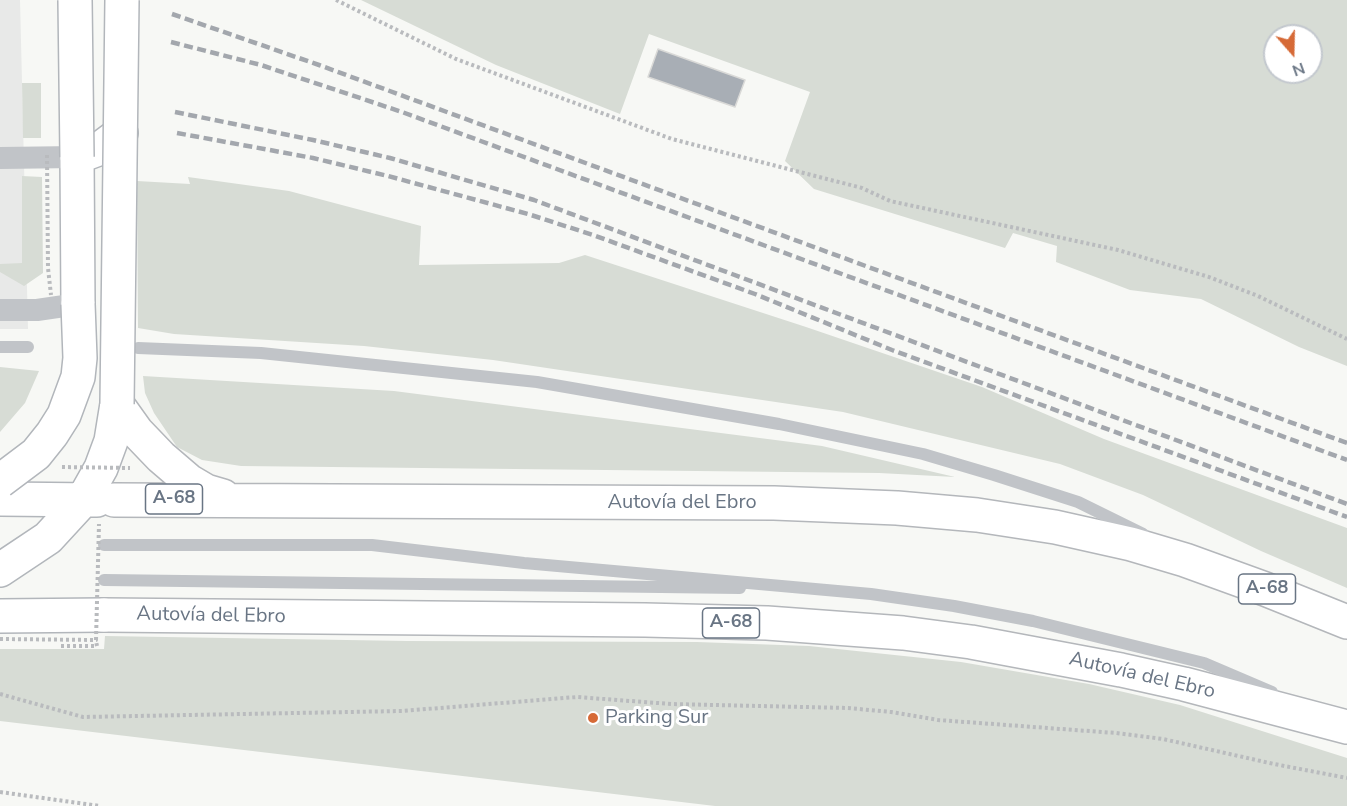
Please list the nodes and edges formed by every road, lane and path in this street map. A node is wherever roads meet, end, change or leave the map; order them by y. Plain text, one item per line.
1 (75, 0) edge
2 (122, 0) edge
3 (336, 0) edge
4 (121, 133) junction
5 (53, 155) junction
6 (0, 158) edge
7 (66, 307) junction
8 (0, 310) edge
9 (1347, 339) edge
10 (0, 346) edge
11 (28, 347) dead end
12 (138, 348) dead end
13 (117, 404) junction
14 (0, 481) edge
15 (0, 499) edge
16 (233, 499) junction
17 (99, 508) junction
18 (104, 545) dead end
19 (1185, 560) junction
20 (0, 570) edge
21 (104, 580) dead end
22 (816, 587) junction
23 (0, 616) edge
24 (101, 616) junction
25 (1347, 622) edge
26 (0, 639) edge
27 (0, 694) edge
28 (1347, 726) edge
29 (1347, 778) edge
30 (0, 792) edge
31 (100, 806) edge

1 - 5 main road, bridge
2 - 4 main road, bridge
3 - 9 path
4 - 5 main road
4 - 13 main road, bridge
5 - 6 street
5 - 7 main road
5 - 7 path, bridge
7 - 8 street
7 - 14 main road, bridge
10 - 11 lane
12 - 19 lane
13 - 16 main road
13 - 17 main road
15 - 17 main road, Autovía del Ebro
16 - 17 main road, Autovía del Ebro / A-68
16 - 19 main road, Autovía del Ebro / A-68
17 - 20 main road
17 - 24 path, bridge
18 - 22 lane
19 - 25 main road, Autovía del Ebro / A-68
21 - 22 lane
22 - 28 lane
23 - 24 main road, Autovía del Ebro
24 - 26 path, bridge
24 - 28 main road, Autovía del Ebro / A-68
27 - 29 path
30 - 31 path

